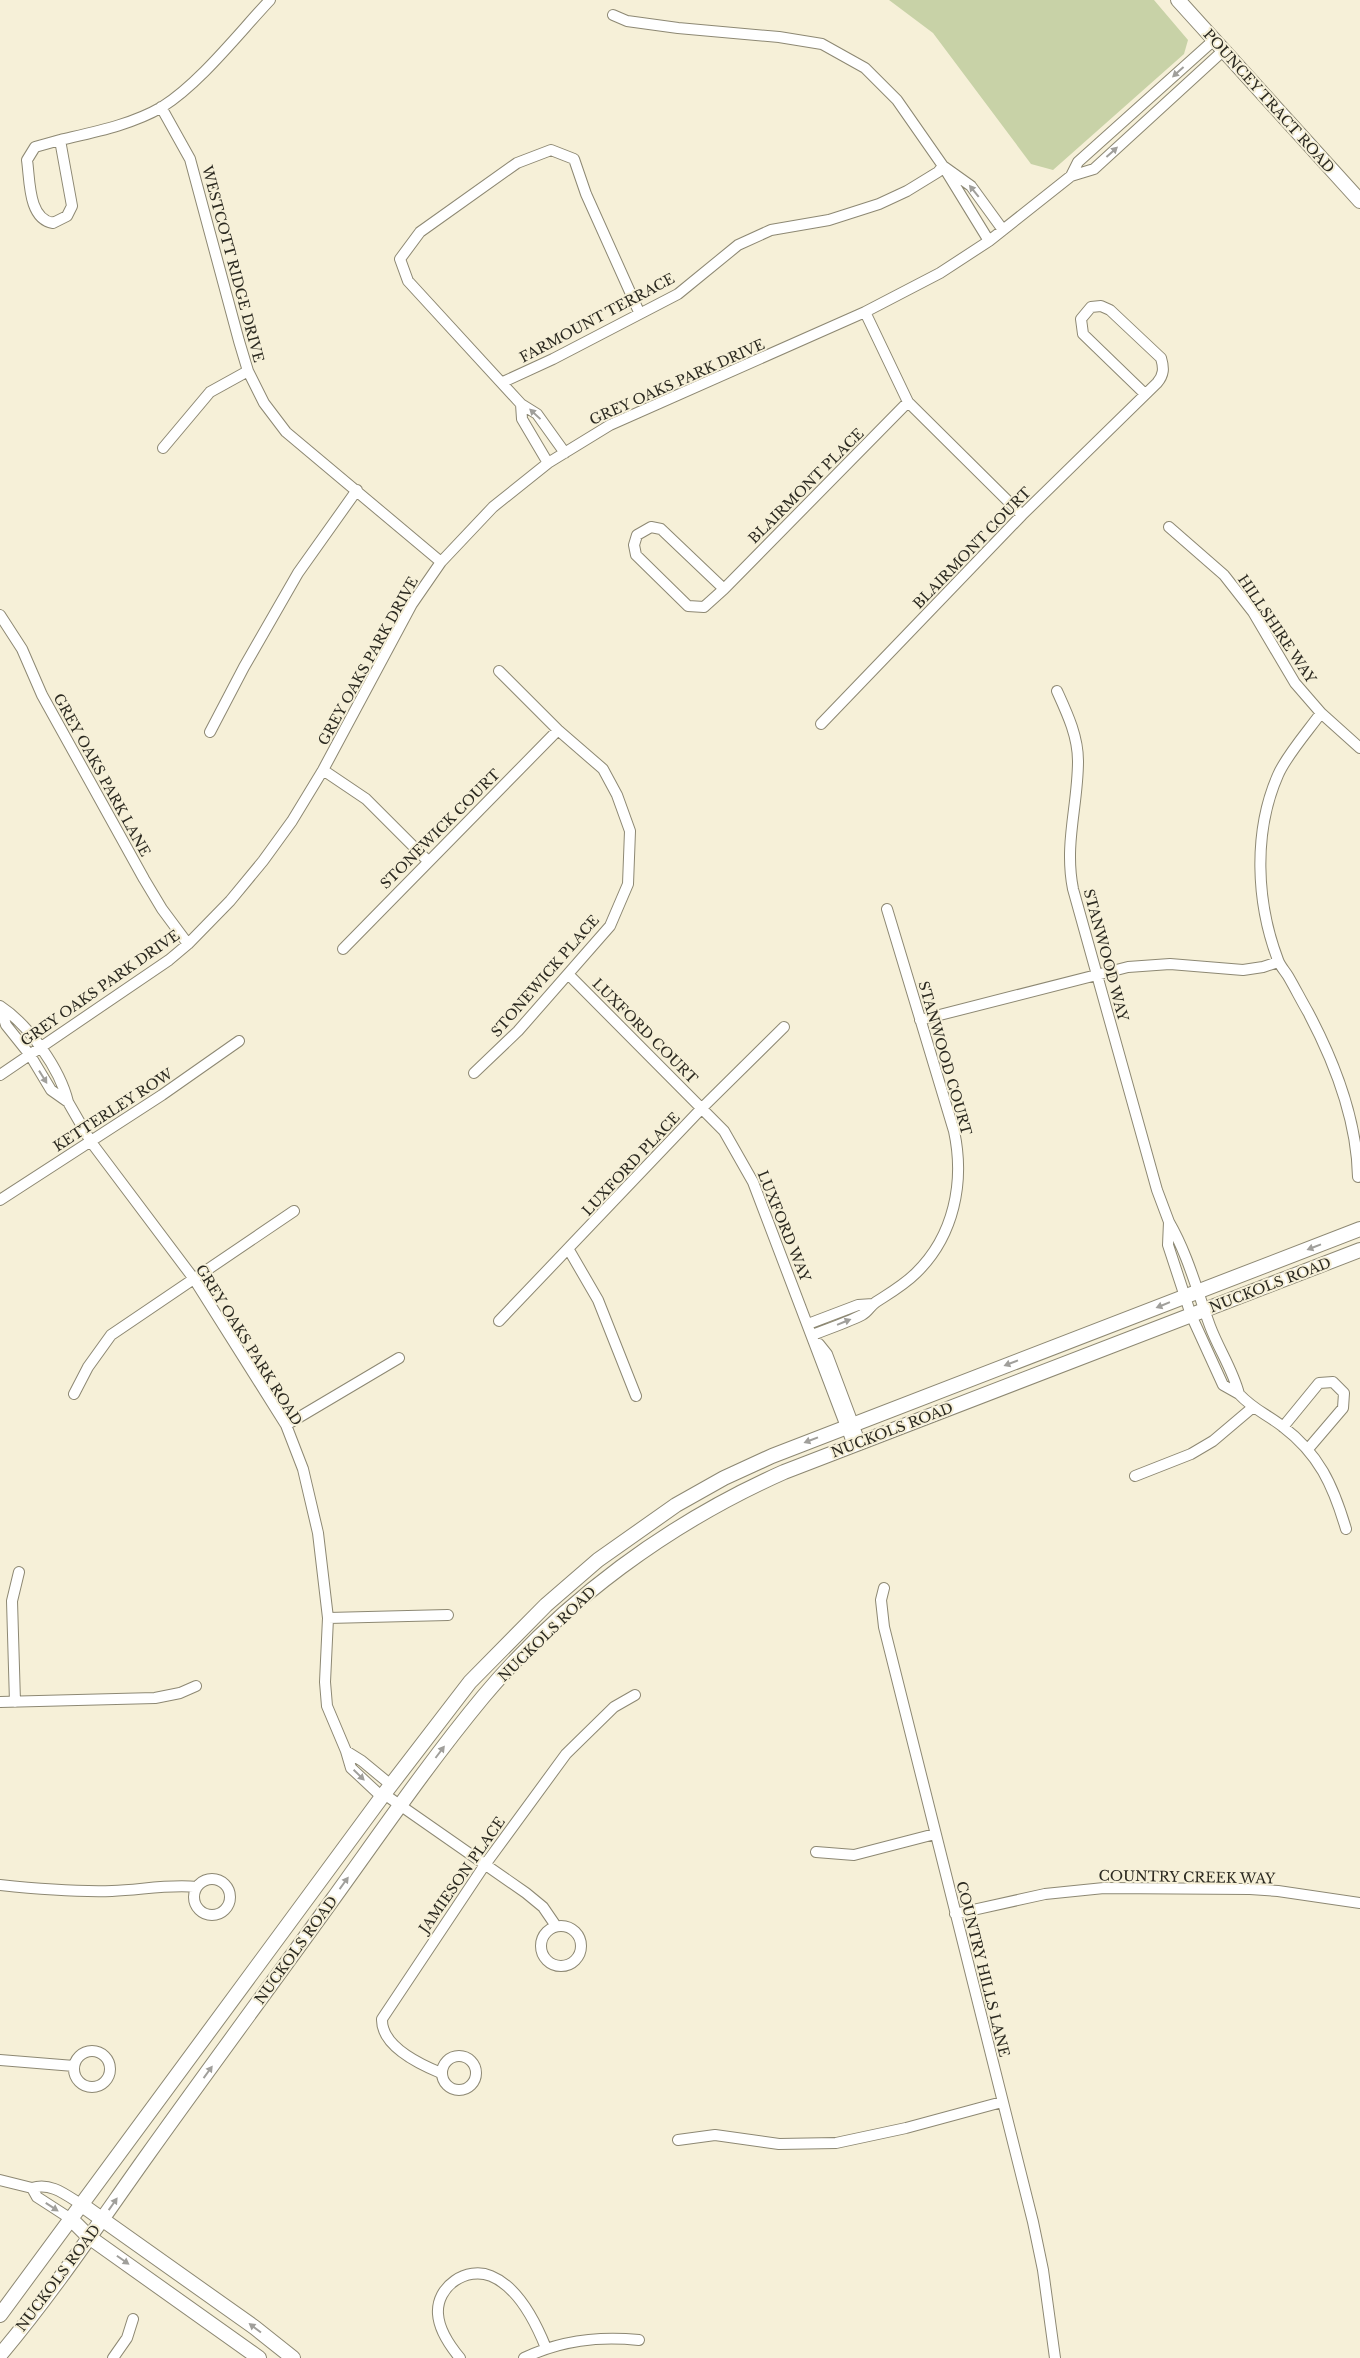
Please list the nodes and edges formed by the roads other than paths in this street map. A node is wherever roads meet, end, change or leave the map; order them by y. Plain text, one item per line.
1 (270, 0) edge
2 (1178, 0) edge
3 (613, 15) dead end
4 (1214, 40) junction
5 (1224, 50) junction
6 (162, 107) junction
7 (60, 140) junction
8 (943, 166) junction
9 (1071, 176) junction
10 (1360, 201) edge
11 (1003, 230) junction
12 (989, 241) junction
13 (639, 312) junction
14 (865, 312) junction
15 (248, 371) junction
16 (503, 382) junction
17 (1145, 394) junction
18 (908, 402) junction
19 (521, 404) junction
20 (163, 448) dead end
21 (565, 452) junction
22 (548, 463) junction
23 (357, 490) junction
24 (1022, 514) junction
25 (1170, 527) dead end
26 (441, 562) junction
27 (724, 589) junction
28 (0, 615) edge
29 (499, 671) dead end
30 (1058, 690) dead end
31 (1321, 713) junction
32 (821, 724) dead end
33 (558, 730) junction
34 (210, 732) dead end
35 (1360, 748) edge
36 (323, 770) junction
37 (428, 861) junction
38 (887, 909) dead end
39 (188, 944) junction
40 (343, 949) dead end
41 (1278, 962) junction
42 (568, 974) junction
43 (1097, 974) junction
44 (0, 1006) edge
45 (920, 1020) junction
46 (784, 1026) dead end
47 (239, 1042) dead end
48 (40, 1048) junction
49 (30, 1055) junction
50 (474, 1074) dead end
51 (0, 1076) edge
52 (68, 1102) junction
53 (702, 1108) junction
54 (91, 1142) junction
55 (1358, 1177) dead end
56 (0, 1200) edge
57 (294, 1211) dead end
58 (1168, 1222) junction
59 (1360, 1229) edge
60 (569, 1250) junction
61 (1360, 1250) edge
62 (194, 1280) junction
63 (1198, 1290) junction
64 (1185, 1296) junction
65 (873, 1304) junction
66 (1205, 1310) junction
67 (1192, 1315) junction
68 (499, 1321) dead end
69 (808, 1324) junction
70 (812, 1335) junction
71 (400, 1358) dead end
72 (74, 1394) dead end
73 (1239, 1394) junction
74 (636, 1396) dead end
75 (1252, 1408) junction
76 (286, 1425) junction
77 (847, 1426) junction
78 (1283, 1427) junction
79 (854, 1445) junction
80 (1308, 1449) junction
81 (1135, 1476) dead end
82 (1346, 1529) dead end
83 (19, 1572) dead end
84 (884, 1588) dead end
85 (448, 1615) dead end
86 (328, 1618) junction
87 (196, 1686) dead end
88 (635, 1696) dead end
89 (0, 1702) edge
90 (15, 1702) junction
91 (346, 1751) junction
92 (385, 1792) junction
93 (399, 1807) junction
94 (935, 1834) junction
95 (816, 1852) dead end
96 (484, 1866) junction
97 (0, 1885) edge
98 (197, 1887) dead end
99 (1360, 1903) edge
100 (955, 1914) junction
101 (556, 1926) junction
102 (0, 2060) edge
103 (74, 2066) dead end
104 (441, 2073) dead end
105 (1002, 2102) junction
106 (678, 2140) dead end
107 (0, 2180) edge
108 (32, 2188) junction
109 (82, 2205) junction
110 (71, 2220) junction
111 (102, 2220) junction
112 (89, 2237) junction
113 (0, 2315) edge
114 (133, 2318) dead end
115 (639, 2340) dead end
116 (546, 2348) junction
117 (0, 2355) edge
118 (112, 2358) edge
119 (259, 2358) edge
120 (293, 2358) edge
121 (460, 2358) edge
122 (524, 2358) edge
123 (1055, 2358) edge

1 - 6 street
2 - 4 main road, POUNCEY TRACT ROAD
3 - 8 street
4 - 5 main road, POUNCEY TRACT ROAD
4 -> 9 street, GREY OAKS PARK DRIVE
9 -> 5 street, GREY OAKS PARK DRIVE
5 - 10 main road, POUNCEY TRACT ROAD
6 - 7 street
6 - 15 street, WESTCOTT RIDGE DRIVE
7 - 7 street
11 -> 8 street
8 - 12 street
8 - 13 street, FARMOUNT TERRACE
9 - 11 street, GREY OAKS PARK DRIVE
11 - 12 street, GREY OAKS PARK DRIVE
12 - 14 street, GREY OAKS PARK DRIVE
13 - 16 street, FARMOUNT TERRACE
13 - 16 street
14 - 18 street
14 - 21 street, GREY OAKS PARK DRIVE
15 - 20 street
15 - 23 street, WESTCOTT RIDGE DRIVE
16 - 19 street
17 - 17 street, BLAIRMONT COURT
17 - 24 street, BLAIRMONT COURT
18 - 24 street
18 - 27 street, BLAIRMONT PLACE
21 -> 19 street
19 - 22 street
21 - 22 street, GREY OAKS PARK DRIVE
22 - 26 street, GREY OAKS PARK DRIVE
23 - 26 street, WESTCOTT RIDGE DRIVE
23 - 34 street
24 - 32 street, BLAIRMONT COURT
25 - 31 street, HILLSHIRE WAY
26 - 36 street, GREY OAKS PARK DRIVE
27 - 27 street, BLAIRMONT PLACE
28 - 39 street, GREY OAKS PARK LANE
29 - 33 street, STONEWICK PLACE
30 - 43 street, STANWOOD WAY
31 - 35 street, HILLSHIRE WAY
31 - 41 street
33 - 37 street, STONEWICK COURT
33 - 42 street, STONEWICK PLACE
36 - 37 street
36 - 39 street, GREY OAKS PARK DRIVE
37 - 40 street, STONEWICK COURT
38 - 45 street, STANWOOD COURT
39 - 48 street, GREY OAKS PARK DRIVE
41 - 43 street
41 - 55 street
42 - 50 street, STONEWICK PLACE
42 - 53 street, LUXFORD COURT
43 - 45 street
43 - 58 street, STANWOOD WAY
44 - 48 street, GREY OAKS PARK ROAD
44 - 49 street, GREY OAKS PARK ROAD
45 - 65 street, STANWOOD COURT
46 - 53 street, LUXFORD PLACE
47 - 54 street, KETTERLEY ROW
48 - 49 street, GREY OAKS PARK DRIVE
48 - 52 street, GREY OAKS PARK ROAD
49 - 51 street, GREY OAKS PARK DRIVE
49 -> 52 street, GREY OAKS PARK ROAD
52 - 54 street, GREY OAKS PARK ROAD
53 - 60 street, LUXFORD PLACE
53 - 69 street, LUXFORD WAY
54 - 56 street, KETTERLEY ROW
54 - 62 street, GREY OAKS PARK ROAD
57 - 62 street
58 - 63 street, STANWOOD WAY
58 - 64 street, STANWOOD WAY
59 -> 63 main road, NUCKOLS ROAD
60 - 68 street, LUXFORD PLACE
60 - 74 street
61 - 66 main road, NUCKOLS ROAD
62 - 72 street
62 - 76 street, GREY OAKS PARK ROAD
63 - 64 main road, NUCKOLS ROAD
63 - 66 street, STANWOOD WAY
64 - 67 street, STANWOOD WAY
64 -> 77 main road, NUCKOLS ROAD
65 - 69 street, STANWOOD COURT
70 -> 65 street, STANWOOD COURT
66 - 67 main road, NUCKOLS ROAD
66 - 73 street, STANWOOD WAY
67 - 73 street, STANWOOD WAY
67 - 79 main road, NUCKOLS ROAD
69 - 70 street, LUXFORD WAY
70 - 77 street, LUXFORD WAY
71 - 76 street
73 - 75 street, STANWOOD WAY
75 - 78 street, STANWOOD WAY
75 - 81 street
76 - 86 street, GREY OAKS PARK ROAD
77 - 79 street, LUXFORD WAY
77 -> 92 main road, NUCKOLS ROAD
78 - 80 street, STANWOOD WAY
78 - 80 street
93 -> 79 main road, NUCKOLS ROAD
80 - 82 street, STANWOOD WAY
83 - 90 street
84 - 94 street, COUNTRY HILLS LANE
85 - 86 street
86 - 91 street, GREY OAKS PARK ROAD
87 - 90 street
88 - 96 street, JAMIESON PLACE
89 - 90 street
91 - 92 street
91 -> 92 street, GREY OAKS PARK ROAD
92 - 93 street
92 - 109 main road, NUCKOLS ROAD
93 - 96 street
111 -> 93 main road, NUCKOLS ROAD
94 - 95 street
94 - 100 street, COUNTRY HILLS LANE
96 - 101 street
96 - 104 street, JAMIESON PLACE
97 - 98 street
99 - 100 street, COUNTRY CREEK WAY
100 - 105 street, COUNTRY HILLS LANE
101 - 101 street
102 - 103 street
105 - 106 street
105 - 123 street, COUNTRY HILLS LANE
107 - 108 street
108 - 109 street
108 -> 110 street
109 - 110 main road, NUCKOLS ROAD
109 - 111 main road
110 - 112 main road
110 - 113 main road, NUCKOLS ROAD
111 - 112 main road, NUCKOLS ROAD
120 -> 111 main road
112 - 117 main road, NUCKOLS ROAD
112 -> 119 main road
114 - 118 street
115 - 116 street
116 - 121 street
116 - 122 street

